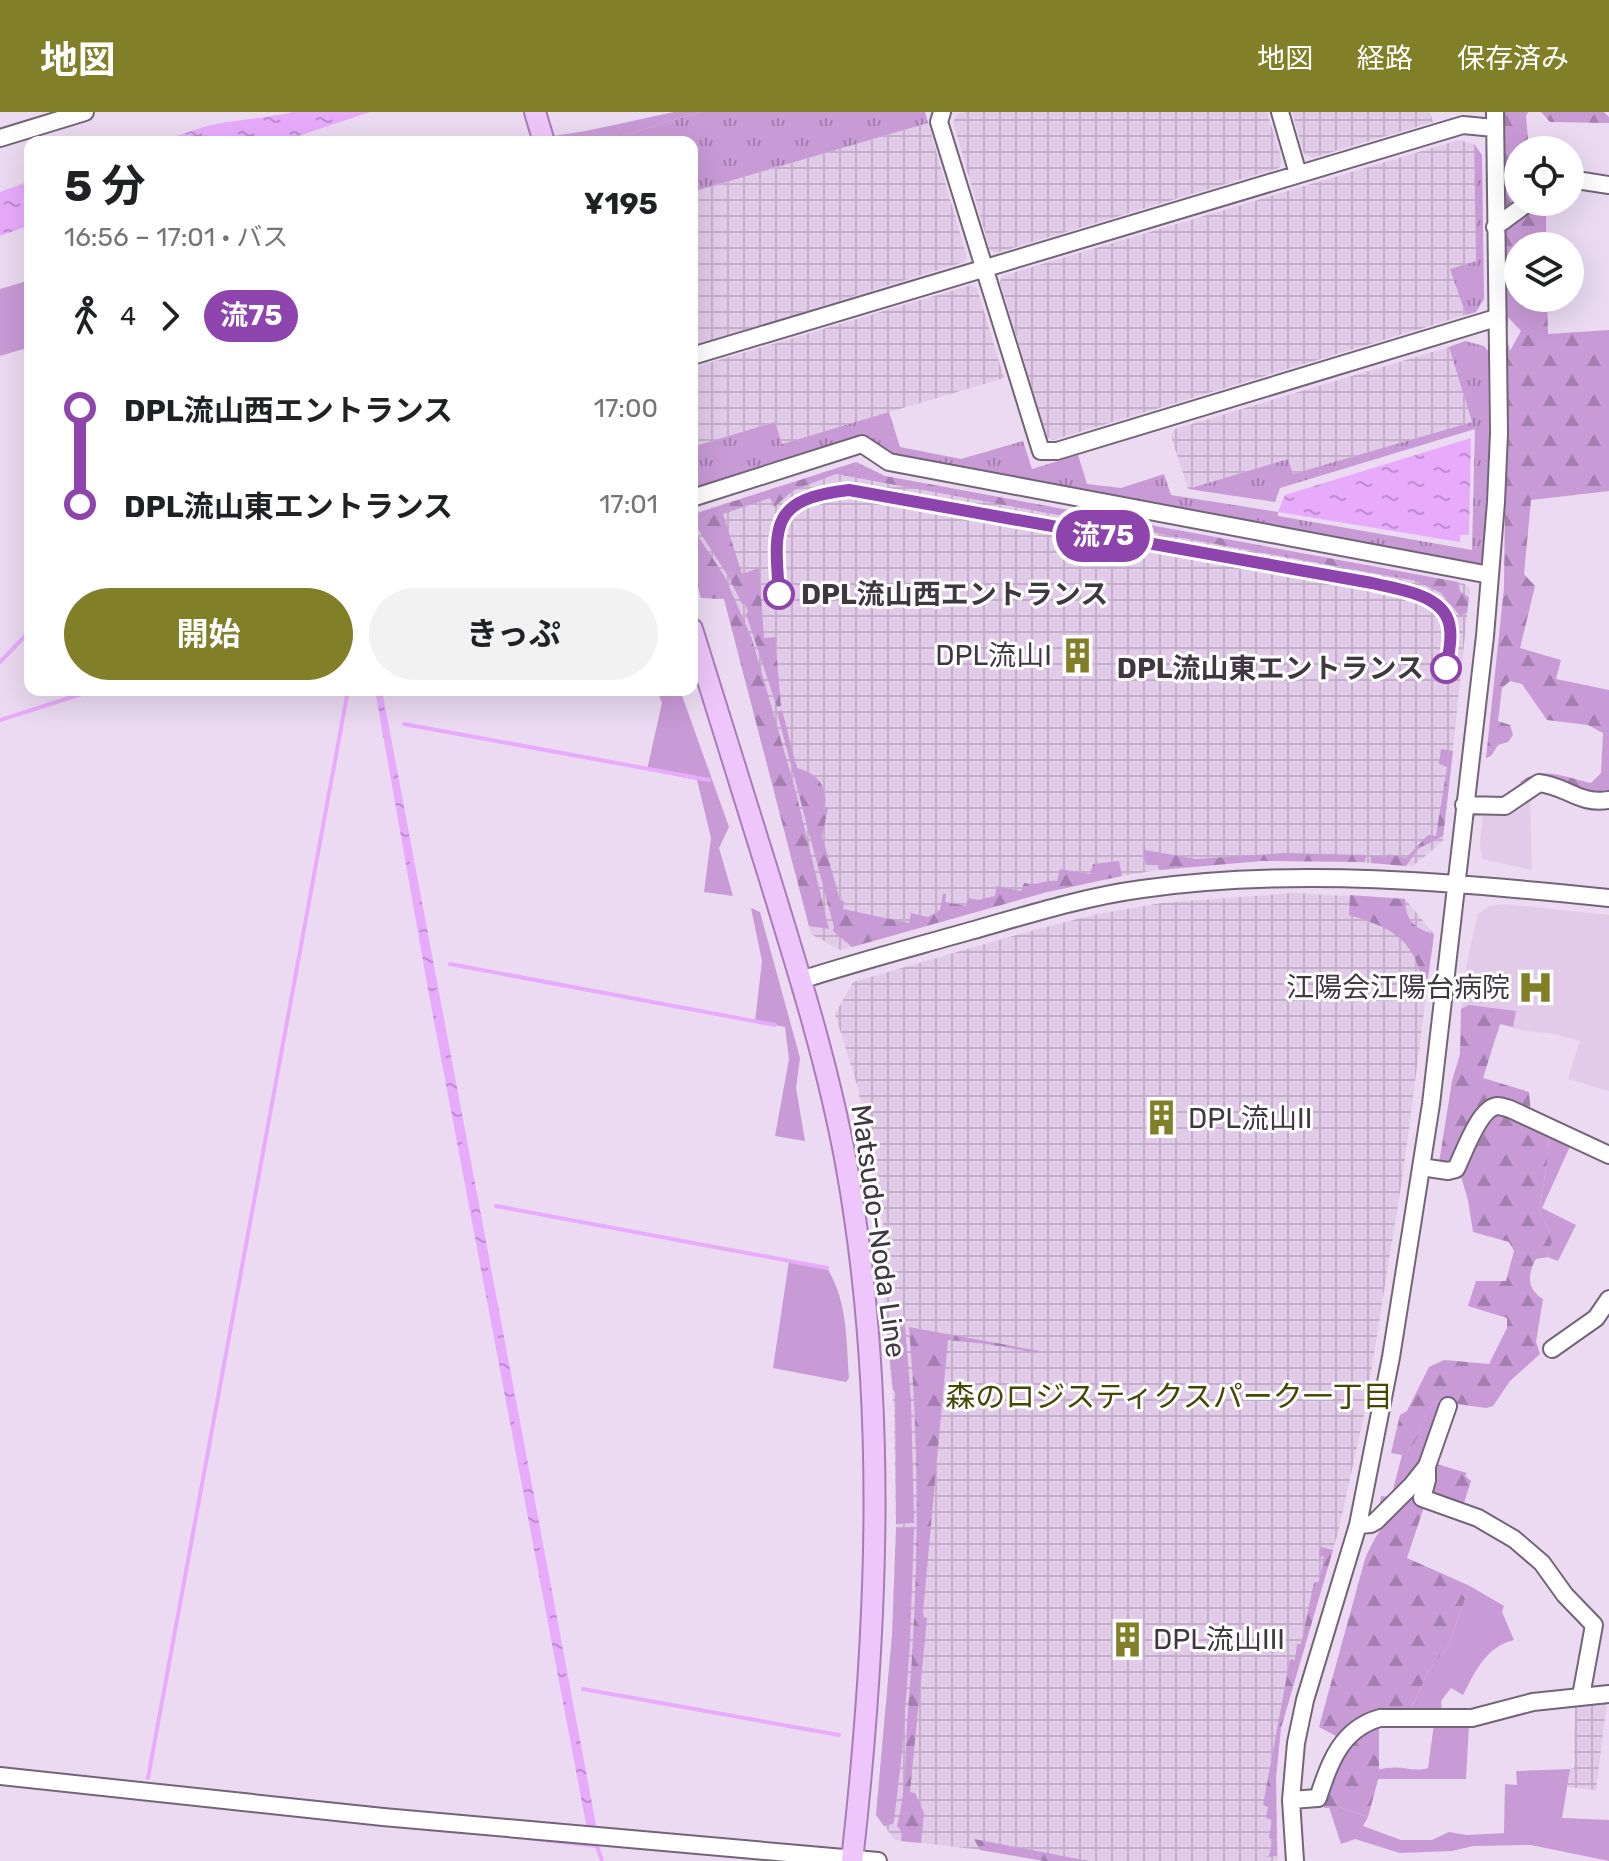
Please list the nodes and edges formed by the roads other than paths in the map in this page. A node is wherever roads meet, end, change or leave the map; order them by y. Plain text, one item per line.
1 (85, 112) edge
2 (535, 112) edge
3 (942, 112) edge
4 (1280, 112) edge
5 (1494, 120) edge
6 (542, 136) edge
7 (0, 138) edge
8 (1298, 174) junction
9 (1584, 179) edge
10 (1609, 185) edge
11 (1510, 216) edge
12 (1495, 227) junction
13 (984, 269) junction
14 (1496, 318) junction
15 (698, 354) edge
16 (698, 496) edge
17 (1490, 575) junction
18 (698, 648) edge
19 (1609, 800) edge
20 (1464, 805) junction
21 (1455, 885) junction
22 (1609, 898) edge
23 (801, 980) junction
24 (1609, 1155) edge
25 (1421, 1167) junction
26 (1607, 1308) edge
27 (1552, 1349) dead end
28 (1448, 1406) dead end
29 (1427, 1466) junction
30 (1358, 1525) junction
31 (1609, 1694) edge
32 (1581, 1696) junction
33 (0, 1776) edge
34 (1291, 1800) junction
35 (852, 1859) edge
36 (878, 1861) edge
37 (1295, 1861) edge

1 - 7 street
2 - 6 main road
3 - 13 street
4 - 8 street
5 - 8 street
5 - 12 street
8 - 13 street
9 - 10 street
11 - 12 street
12 - 14 street
13 - 14 street
13 - 15 street
14 - 17 street
16 - 17 street
17 - 20 street
18 - 23 main road, Matsudo-Noda Line
19 - 20 street
20 - 21 street
21 - 22 street
21 - 23 street
21 - 25 street
23 - 35 main road, Matsudo-Noda Line
24 - 25 street
25 - 30 street
26 - 27 street
28 - 29 street
29 - 30 street
29 - 32 street
30 - 34 street
31 - 32 street
32 - 34 street
33 - 35 street
34 - 37 street
35 - 36 street

